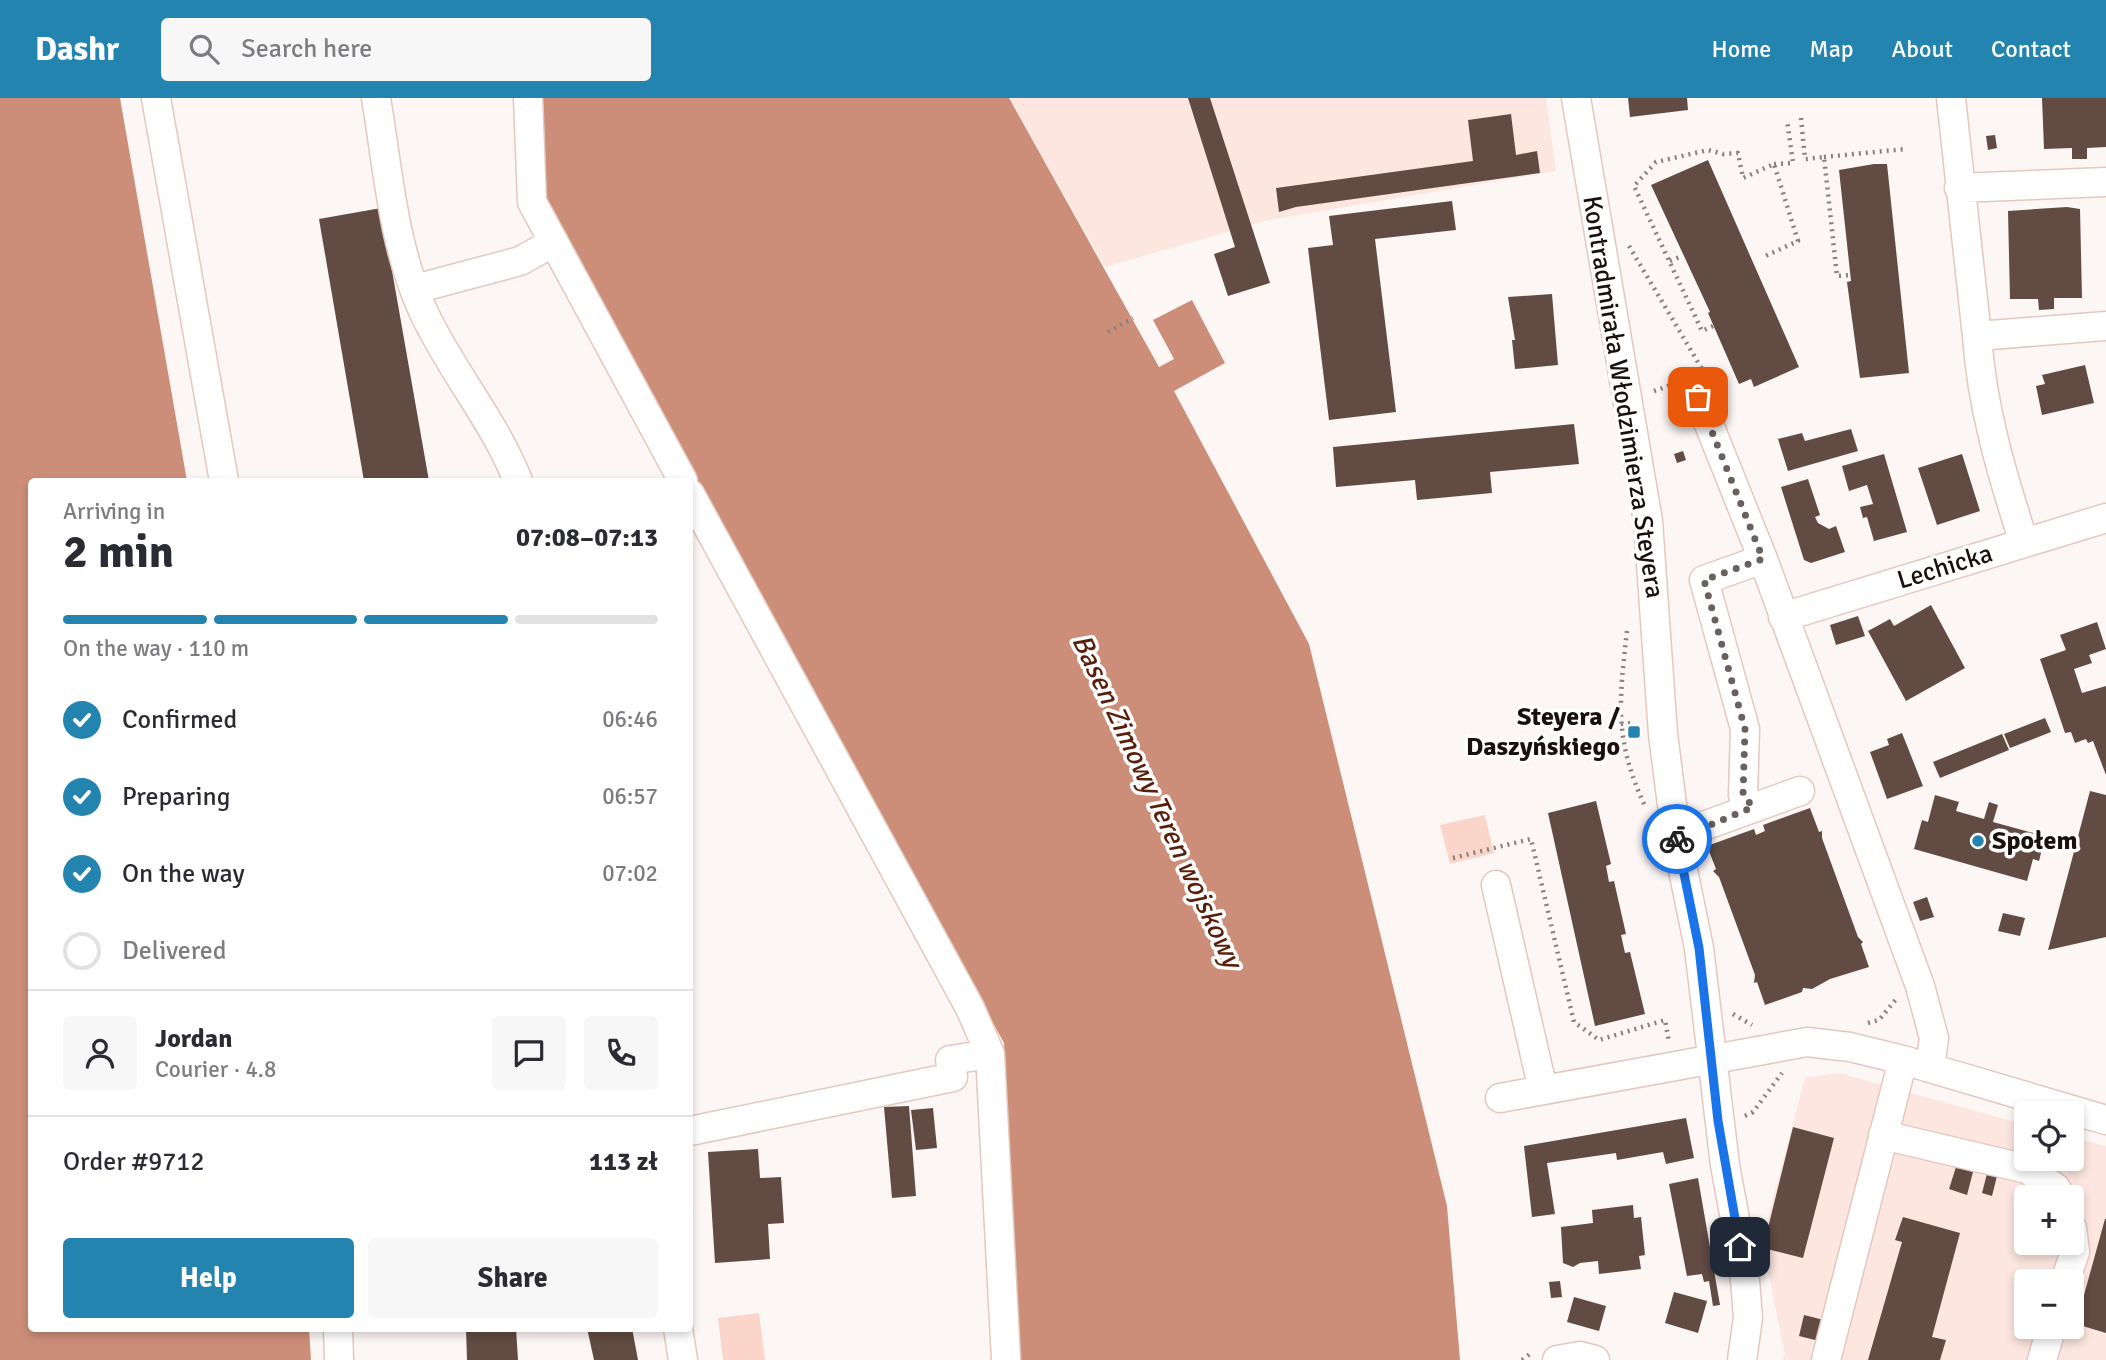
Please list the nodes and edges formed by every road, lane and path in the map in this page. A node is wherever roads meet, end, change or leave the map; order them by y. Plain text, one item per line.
1 (156, 98) edge
2 (376, 98) edge
3 (528, 98) edge
4 (1576, 98) edge
5 (1951, 98) edge
6 (1801, 118) dead end
7 (1787, 120) dead end
8 (1905, 149) dead end
9 (1824, 157) junction
10 (1774, 164) junction
11 (2106, 183) edge
12 (1959, 188) junction
13 (554, 242) junction
14 (1682, 256) dead end
15 (1763, 257) dead end
16 (1670, 261) junction
17 (1850, 275) dead end
18 (415, 289) junction
19 (1133, 318) dead end
20 (1713, 326) dead end
21 (2106, 326) edge
22 (1108, 332) dead end
23 (1977, 336) junction
24 (1698, 397) dead end
25 (223, 478) edge
26 (517, 478) edge
27 (681, 478) edge
28 (693, 500) edge
29 (2106, 518) edge
30 (2024, 543) junction
31 (1763, 559) junction
32 (1783, 617) junction
33 (1634, 723) dead end
34 (1621, 724) dead end
35 (1800, 791) dead end
36 (1753, 807) junction
37 (1676, 836) junction
38 (1453, 858) dead end
39 (1496, 885) dead end
40 (990, 1054) junction
41 (1713, 1059) junction
42 (1903, 1060) junction
43 (1673, 1067) junction
44 (1930, 1068) junction
45 (1793, 1069) dead end
46 (1543, 1090) junction
47 (1500, 1098) dead end
48 (1734, 1119) dead end
49 (2106, 1120) edge
50 (693, 1130) edge
51 (1883, 1135) junction
52 (2051, 1185) edge
53 (338, 1332) edge
54 (678, 1332) edge
55 (2048, 1339) edge
56 (340, 1360) edge
57 (682, 1360) edge
58 (1006, 1360) edge
59 (1558, 1360) edge
60 (1595, 1360) edge
61 (1742, 1360) edge
62 (1826, 1360) edge
63 (2042, 1360) edge

1 - 25 street
2 - 18 street
3 - 13 street
4 - 37 street, Kontradmirała Włodzimierza Steyera
5 - 12 street
6 - 9 path
7 - 10 path
8 - 9 path
9 - 17 path
10 - 15 path
10 - 16 path
11 - 12 street
12 - 23 street
13 - 18 street
13 - 27 street
14 - 16 path
16 - 20 path
18 - 26 street
19 - 22 path
21 - 23 street
23 - 30 street
24 - 31 street
28 - 40 street
29 - 30 street, Lechicka
30 - 32 street, Lechicka
31 - 32 street
31 - 36 street
32 - 44 street
33 - 34 path
35 - 36 street
36 - 37 street
37 - 41 street, Kontradmirała Włodzimierza Steyera
38 - 43 path
39 - 46 street
40 - 50 street
40 - 58 street
41 - 42 street
41 - 43 street
41 - 61 street, Kontradmirała Włodzimierza Steyera
42 - 44 street
42 - 51 street
43 - 46 street
44 - 49 street
45 - 48 path
46 - 47 street
51 - 52 street
51 - 62 street
53 - 56 street
54 - 57 street
55 - 63 street
59 - 60 street

